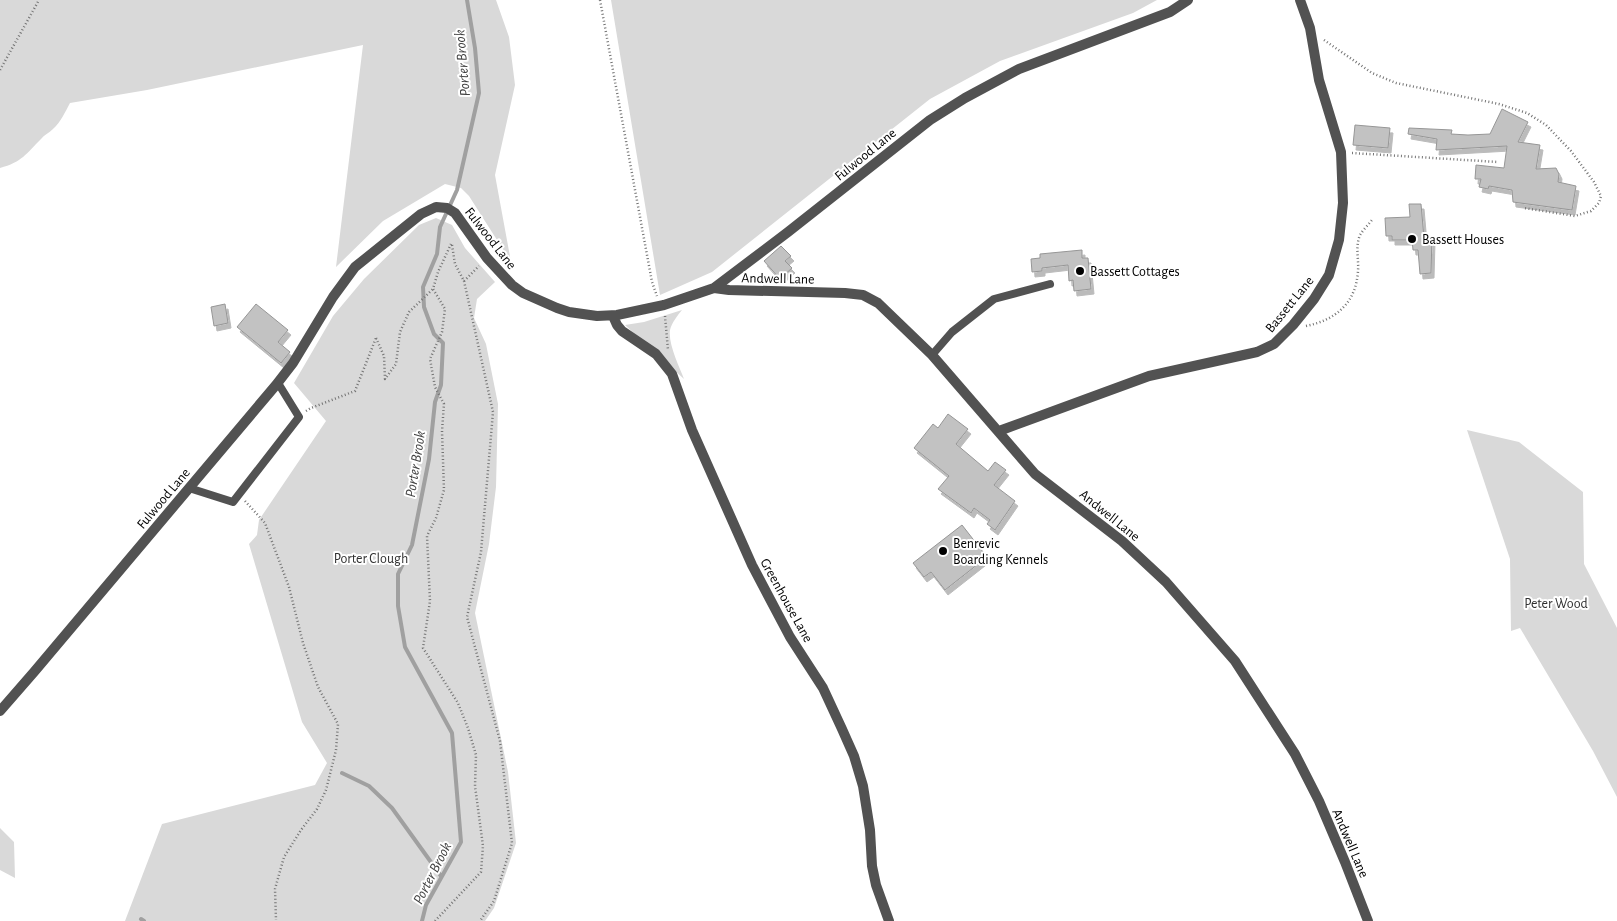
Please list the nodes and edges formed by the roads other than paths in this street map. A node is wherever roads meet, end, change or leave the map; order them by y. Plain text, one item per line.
1 (1188, 0) edge
2 (1300, 0) edge
3 (1050, 284) dead end
4 (714, 288) junction
5 (613, 316) junction
6 (932, 355) junction
7 (278, 382) junction
8 (999, 431) junction
9 (190, 488) junction
10 (0, 711) edge
11 (890, 921) edge
12 (1368, 921) edge

1 - 4 street, Fulwood Lane
2 - 8 street, Bassett Lane
3 - 6 lane
4 - 5 street, Fulwood Lane
4 - 6 street, Andwell Lane
5 - 7 street, Fulwood Lane
5 - 11 street, Greenhouse Lane
6 - 8 street, Andwell Lane
7 - 9 street, Fulwood Lane
7 - 9 lane
8 - 12 street, Andwell Lane
9 - 10 street, Fulwood Lane

